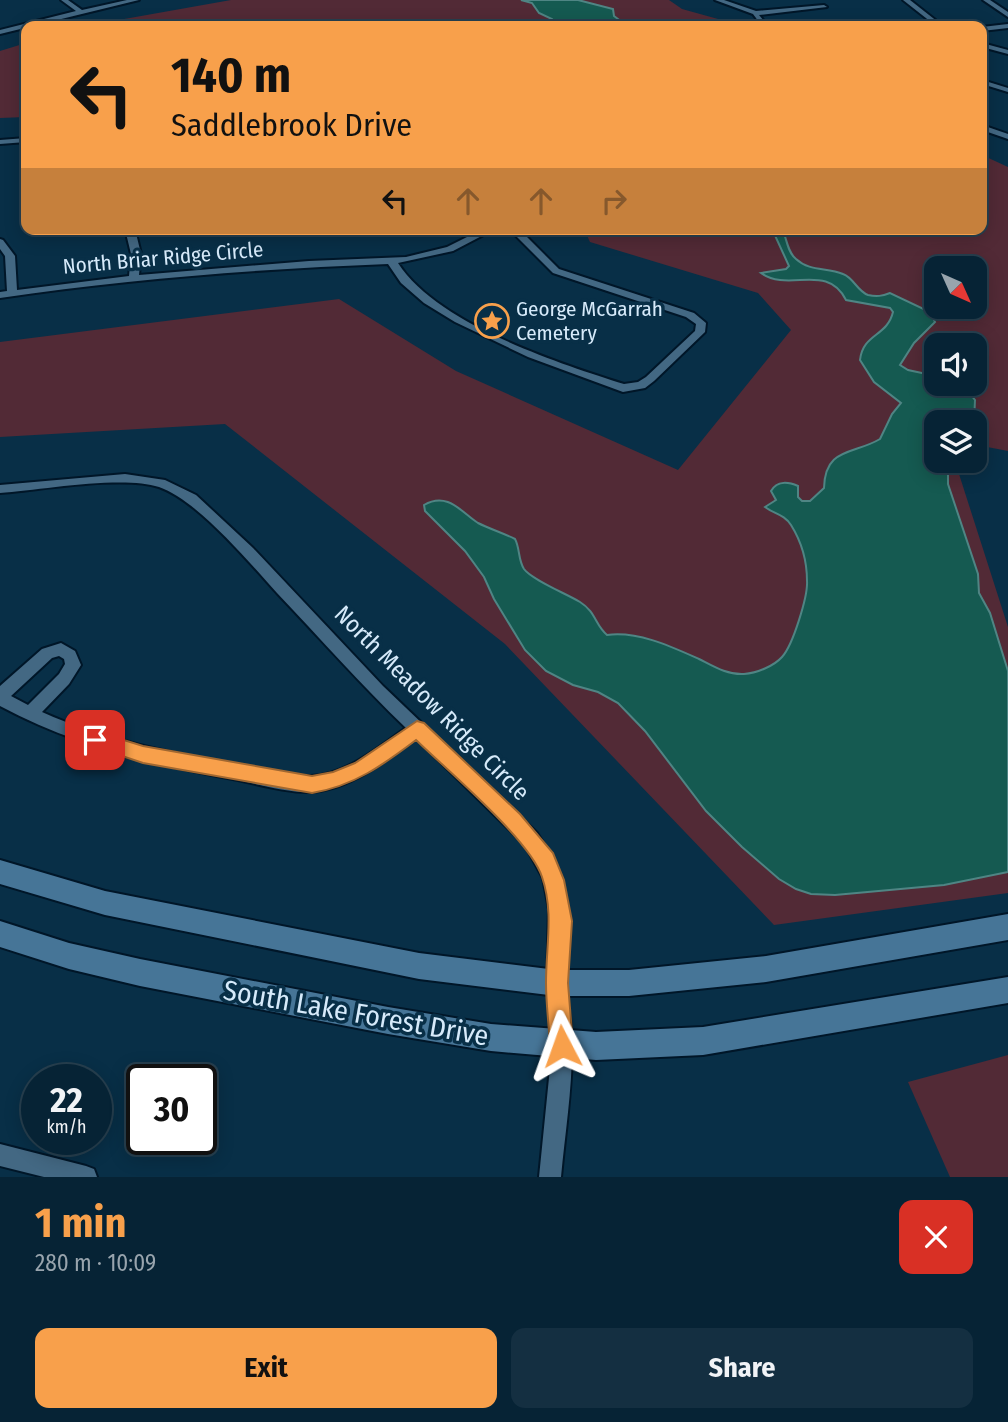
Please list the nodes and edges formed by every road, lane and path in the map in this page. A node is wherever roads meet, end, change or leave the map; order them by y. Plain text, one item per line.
1 (64, 0) edge
2 (136, 0) edge
3 (718, 0) edge
4 (906, 0) edge
5 (986, 0) edge
6 (824, 7) dead end
7 (80, 11) junction
8 (755, 13) junction
9 (1008, 15) edge
10 (42, 21) edge
11 (761, 21) edge
12 (933, 21) edge
13 (21, 26) edge
14 (1008, 26) edge
15 (987, 28) edge
16 (0, 32) edge
17 (987, 46) edge
18 (1008, 52) edge
19 (987, 84) edge
20 (1008, 90) edge
21 (987, 129) edge
22 (1008, 137) edge
23 (21, 140) edge
24 (0, 142) edge
25 (132, 235) edge
26 (479, 235) edge
27 (521, 235) edge
28 (0, 242) edge
29 (392, 262) junction
30 (134, 279) junction
31 (12, 292) junction
32 (0, 295) edge
33 (0, 489) edge
34 (0, 697) edge
35 (29, 714) junction
36 (417, 729) junction
37 (0, 873) edge
38 (1008, 927) edge
39 (0, 934) edge
40 (557, 983) junction
41 (1008, 990) edge
42 (562, 1046) junction
43 (0, 1155) edge
44 (86, 1177) edge
45 (550, 1177) edge

1 - 7 street
2 - 7 street
3 - 8 street
4 - 12 street
5 - 9 street
6 - 8 street
7 - 10 street
8 - 11 street
13 - 16 street
14 - 15 street
17 - 18 street
19 - 20 street
21 - 22 street
23 - 24 street
25 - 30 street
26 - 29 street, North Briar Ridge Circle
27 - 29 street
28 - 31 street
29 - 30 street, North Briar Ridge Circle
30 - 31 street, North Briar Ridge Circle
31 - 32 street, North Briar Ridge Circle
33 - 36 street, North Meadow Ridge Circle
34 - 35 street
34 - 35 street
35 - 36 street
36 - 40 street, North Meadow Ridge Circle
37 - 40 main road
38 - 40 main road
39 - 42 main road, South Lake Forest Drive
40 - 42 street, North Meadow Ridge Circle
41 - 42 main road, South Lake Forest Drive
42 - 45 street, North Meadow Ridge Circle
43 - 44 street

